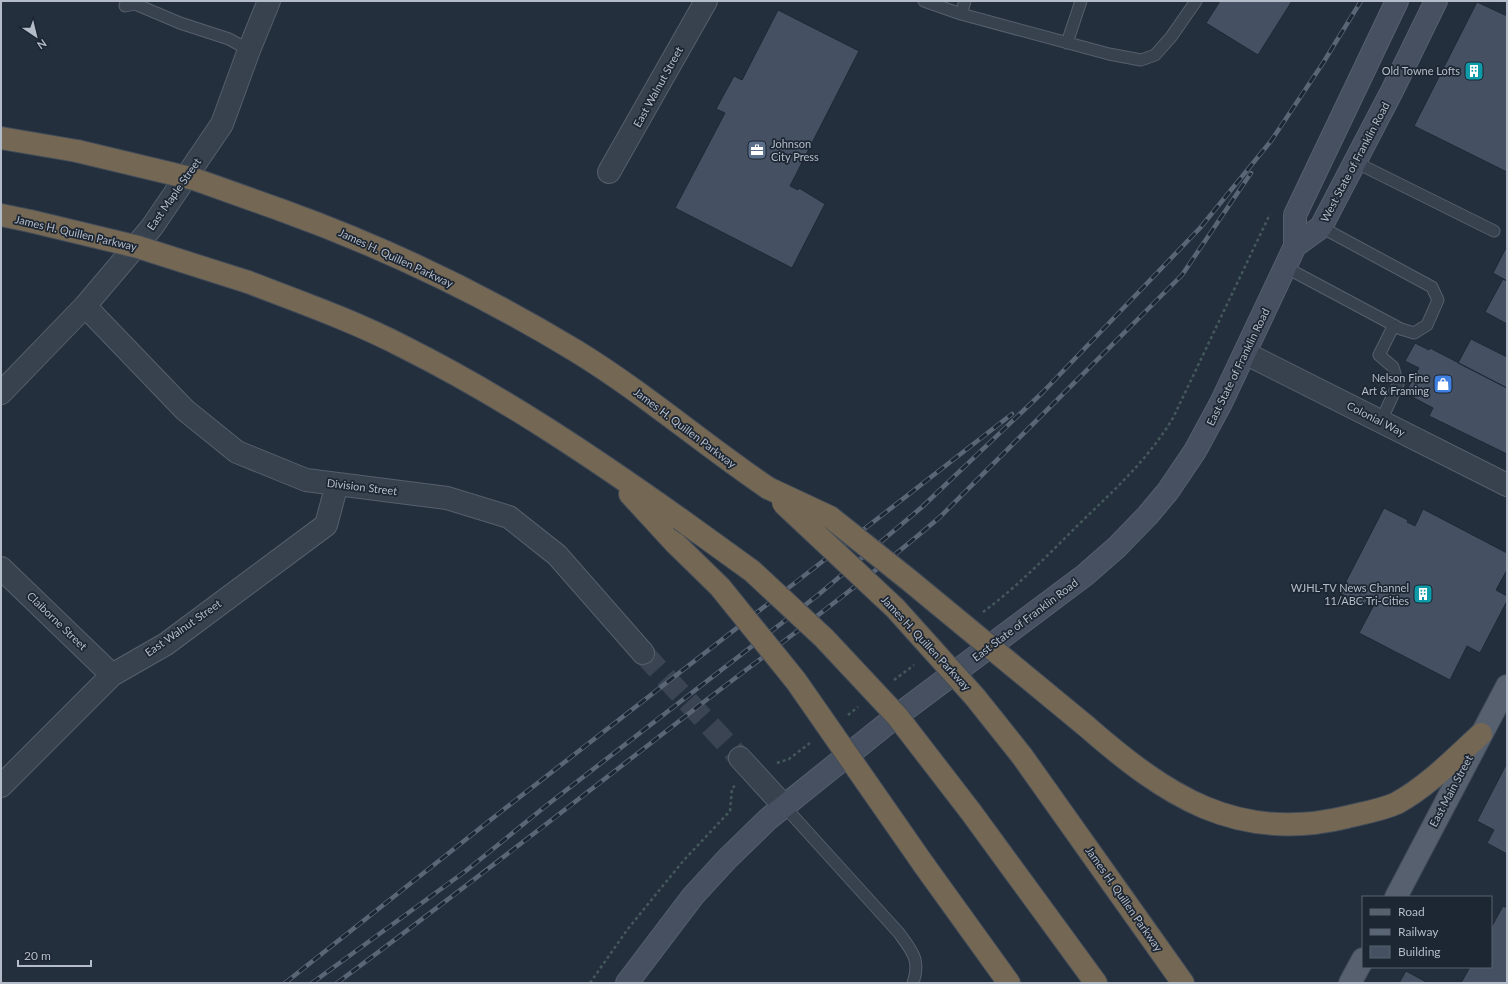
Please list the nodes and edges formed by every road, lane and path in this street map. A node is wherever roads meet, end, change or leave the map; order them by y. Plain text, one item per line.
1 (269, 1) edge
2 (706, 1) edge
3 (924, 1) edge
4 (965, 1) edge
5 (1081, 1) edge
6 (1196, 1) edge
7 (1396, 1) edge
8 (1436, 1) edge
9 (126, 3) edge
10 (960, 14) junction
11 (1067, 43) junction
12 (249, 50) junction
13 (1, 138) edge
14 (1355, 162) junction
15 (609, 172) dead end
16 (1272, 210) dead end
17 (1, 215) edge
18 (1321, 228) junction
19 (1494, 231) dead end
20 (1295, 246) junction
21 (1286, 267) junction
22 (85, 306) junction
23 (1394, 325) junction
24 (1245, 353) junction
25 (1, 393) edge
26 (1381, 421) junction
27 (599, 461) junction
28 (337, 484) junction
29 (1507, 485) edge
30 (768, 488) junction
31 (1, 568) edge
32 (980, 614) dead end
33 (643, 653) tunnel mouth
34 (914, 664) dead end
35 (112, 674) junction
36 (890, 683) dead end
37 (1507, 686) edge
38 (865, 702) dead end
39 (846, 716) dead end
40 (1481, 734) junction
41 (814, 740) dead end
42 (745, 764) junction
43 (1, 786) edge
44 (784, 806) junction
45 (1397, 896) edge
46 (1362, 961) edge
47 (590, 983) edge
48 (627, 983) edge
49 (913, 983) edge
50 (1009, 983) edge
51 (1096, 983) edge
52 (1183, 983) edge
53 (1350, 983) edge

1 - 12 street, East Maple Street
2 - 15 street, East Walnut Street
3 - 10 lane
4 - 10 lane
5 - 11 lane
6 - 11 lane
7 - 20 main road
8 - 14 main road, West State of Franklin Road
9 - 12 lane
10 - 11 lane
12 - 22 street, East Maple Street
13 - 30 highway, James H. Quillen Parkway, bridge
14 - 18 main road, West State of Franklin Road
14 - 19 lane
16 - 32 path
17 - 27 highway, James H. Quillen Parkway, bridge
18 - 20 main road, West State of Franklin Road
18 - 23 lane
20 - 21 main road, East State of Franklin Road
21 - 23 lane
21 - 24 main road, East State of Franklin Road
22 - 25 street, East Maple Street
22 - 28 street, Division Street
23 - 26 lane
24 - 26 street, Colonial Way
24 - 44 main road, East State of Franklin Road
26 - 29 street, Colonial Way
27 - 50 highway, bridge
27 - 51 highway, James H. Quillen Parkway, bridge
28 - 33 street, Division Street
28 - 35 street, East Walnut Street
30 - 40 highway, bridge
30 - 52 highway, James H. Quillen Parkway, bridge
31 - 35 street, Claiborne Street
34 - 36 path
35 - 43 street, East Walnut Street
37 - 40 main road, East Main Street
38 - 39 path
40 - 45 main road, East Main Street
41 - 42 path
42 - 44 street
42 - 47 path
44 - 48 main road, East State of Franklin Road
44 - 49 lane
46 - 53 main road

